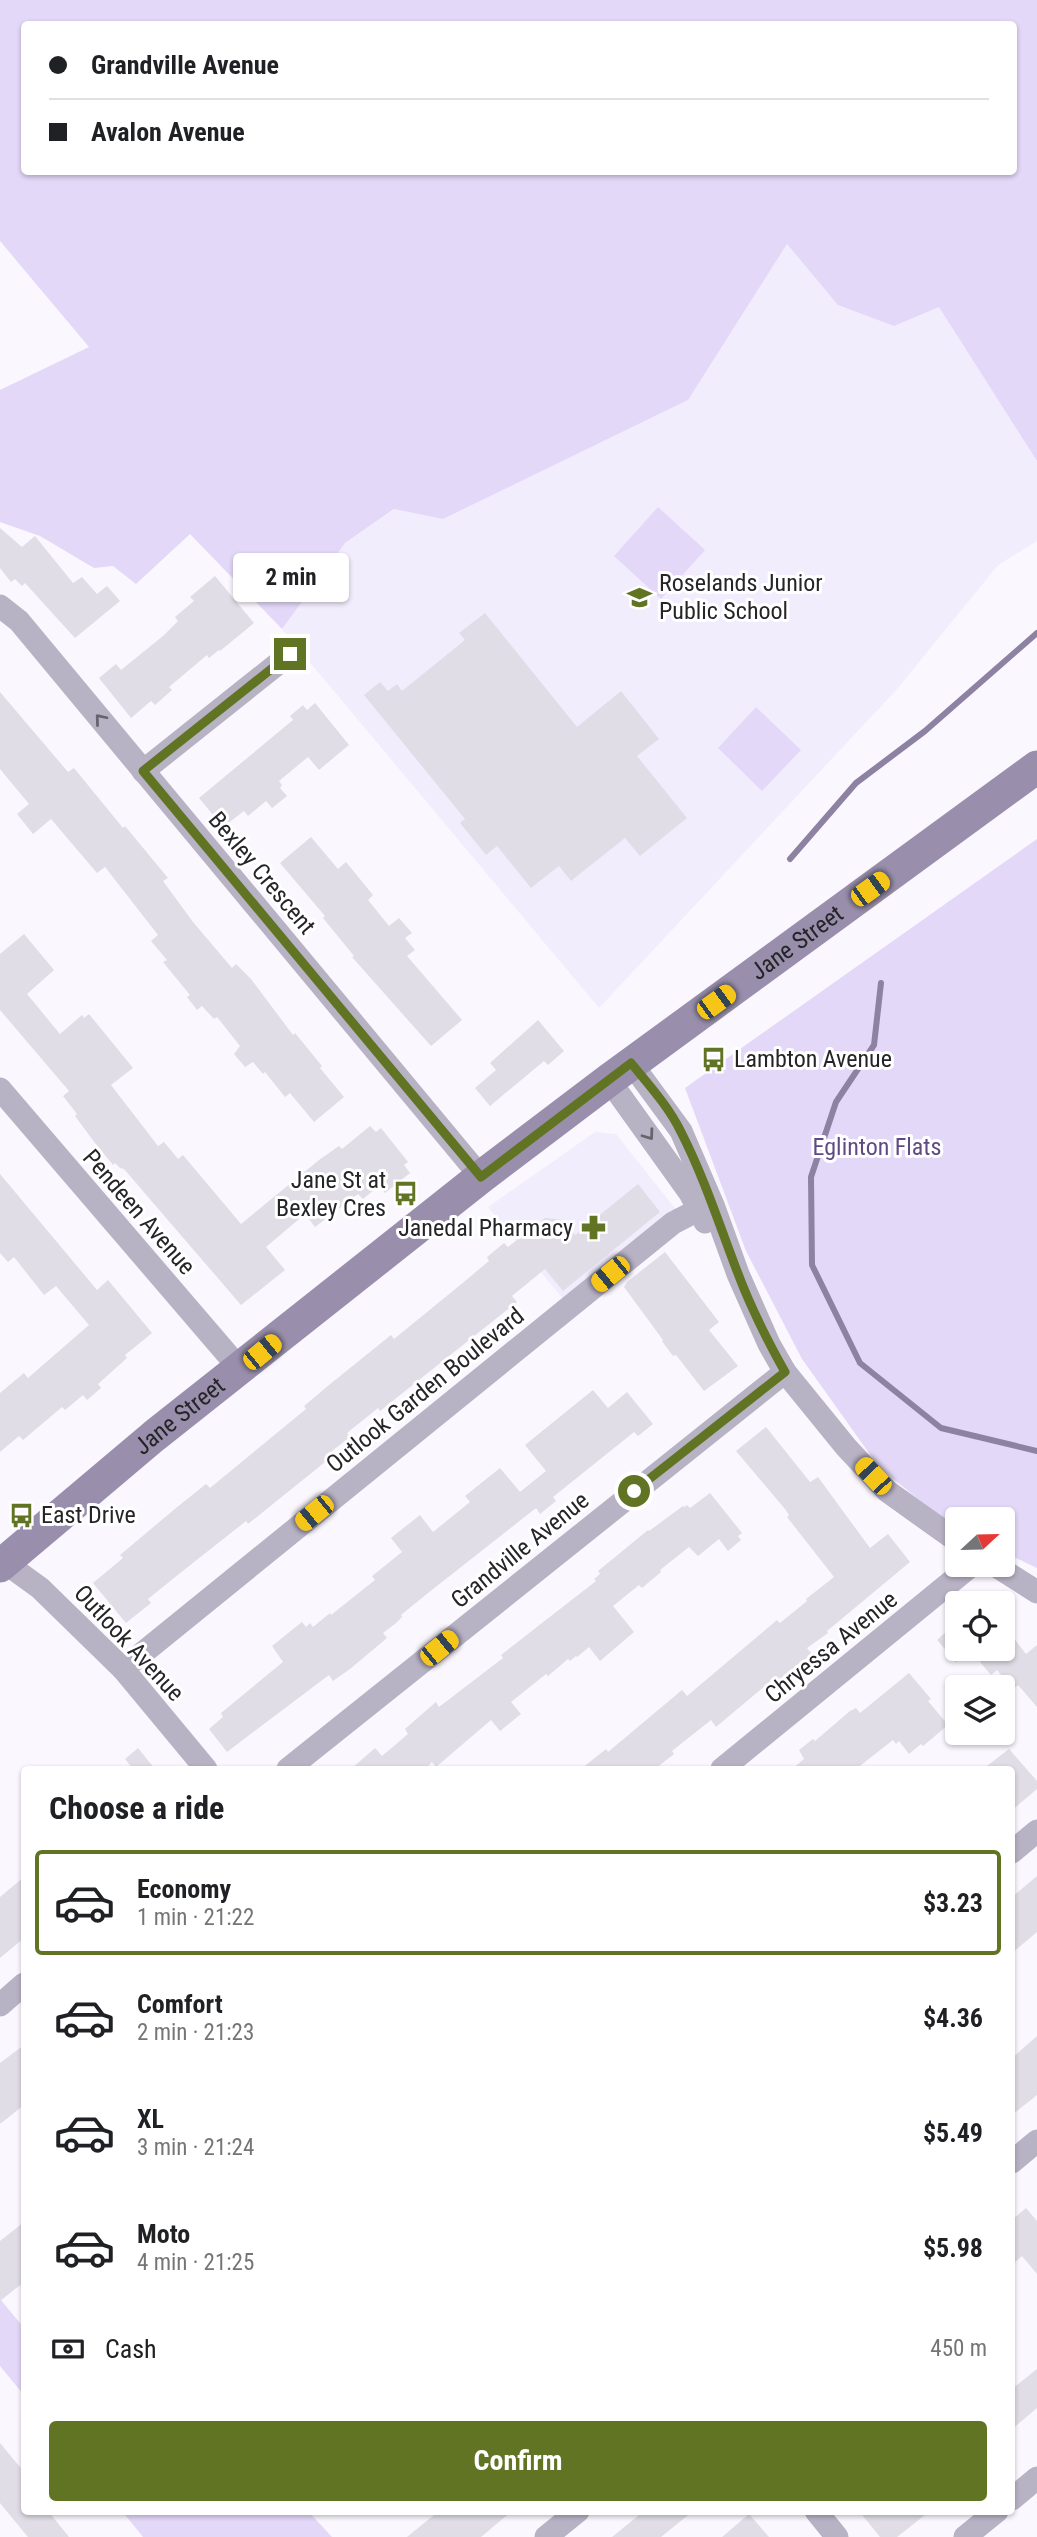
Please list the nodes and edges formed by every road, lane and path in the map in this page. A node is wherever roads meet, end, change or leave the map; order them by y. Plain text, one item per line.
1 (0, 606) edge
2 (290, 654) dead end
3 (1037, 767) edge
4 (143, 771) junction
5 (620, 1072) junction
6 (0, 1089) edge
7 (481, 1177) junction
8 (698, 1210) junction
9 (738, 1274) junction
10 (240, 1369) junction
11 (785, 1372) junction
12 (945, 1532) edge
13 (1, 1562) edge
14 (957, 1577) edge
15 (1013, 1577) edge
16 (1037, 1592) edge
17 (123, 1669) junction
18 (204, 1766) edge
19 (292, 1766) edge
20 (727, 1766) edge
21 (1037, 1831) edge
22 (1015, 1849) edge
23 (21, 1987) edge
24 (0, 2005) edge
25 (1037, 2141) edge
26 (1015, 2159) edge
27 (1037, 2478) edge
28 (1015, 2496) edge
29 (573, 2515) edge
30 (819, 2515) edge
31 (992, 2515) edge
32 (546, 2537) edge
33 (837, 2537) edge
34 (965, 2537) edge

4 -> 1 street, Bexley Crescent
2 - 4 street
3 - 5 main road, Jane Street
4 - 7 street, Bexley Crescent
5 - 7 main road, Jane Street
5 -> 8 street
5 - 9 street
6 - 10 street, Pendeen Avenue
7 - 10 main road, Jane Street
8 - 9 street
8 - 17 street, Outlook Garden Boulevard
9 - 11 street
10 - 13 main road, Jane Street
11 - 12 street
11 - 19 street, Grandville Avenue
13 - 17 street, Outlook Avenue
14 - 20 street, Chryessa Avenue
15 - 16 street
17 - 18 street, Outlook Avenue
21 - 22 street
23 - 24 street
25 - 26 street
27 - 28 street
29 - 32 street
30 - 33 street
31 - 34 street

